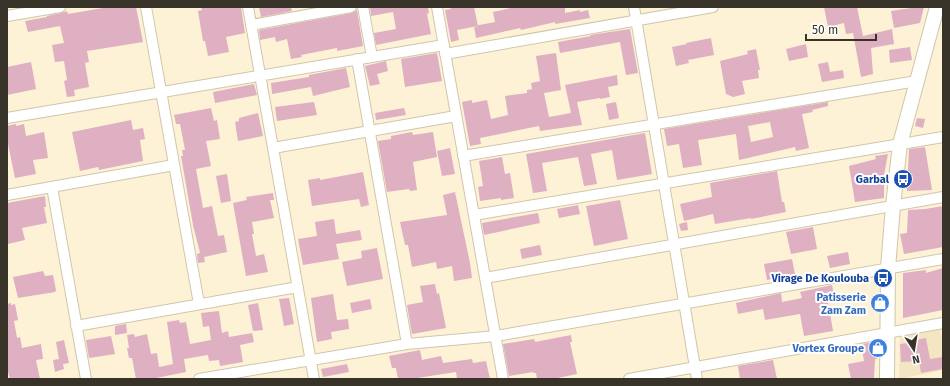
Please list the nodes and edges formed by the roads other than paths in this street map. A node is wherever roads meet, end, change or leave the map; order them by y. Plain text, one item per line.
1 (60, 7) edge
2 (146, 7) edge
3 (248, 7) edge
4 (351, 7) edge
5 (363, 7) edge
6 (437, 7) edge
7 (634, 7) edge
8 (713, 7) edge
9 (937, 7) edge
10 (7, 16) edge
11 (636, 20) junction
12 (251, 25) junction
13 (444, 49) junction
14 (372, 57) junction
15 (356, 59) junction
16 (260, 75) junction
17 (917, 81) junction
18 (161, 92) junction
19 (456, 116) junction
20 (7, 118) edge
21 (654, 124) junction
22 (369, 132) junction
23 (943, 137) edge
24 (900, 144) junction
25 (273, 148) junction
26 (463, 156) junction
27 (174, 165) junction
28 (664, 183) junction
29 (52, 187) junction
30 (7, 195) edge
31 (943, 198) edge
32 (893, 206) junction
33 (474, 215) junction
34 (674, 245) junction
35 (943, 259) edge
36 (888, 268) junction
37 (485, 278) junction
38 (298, 287) junction
39 (199, 304) junction
40 (684, 304) junction
41 (943, 323) edge
42 (76, 326) junction
43 (888, 333) junction
44 (496, 336) junction
45 (407, 344) junction
46 (310, 360) junction
47 (695, 367) junction
48 (86, 379) edge
49 (205, 379) edge
50 (314, 379) edge
51 (503, 379) edge
52 (628, 379) edge
53 (698, 379) edge
54 (887, 379) edge

1 - 10 street
2 - 18 street
3 - 12 street
4 - 12 street
5 - 14 street
6 - 13 street
7 - 11 street
8 - 11 street
9 - 17 main road
11 - 13 street
11 - 21 street
12 - 16 street
13 - 14 street
13 - 19 street
14 - 15 street
15 - 16 street
15 - 22 street
16 - 18 street
16 - 25 street
17 - 21 street
17 - 24 main road
18 - 20 street
18 - 27 street
19 - 22 street
19 - 26 street
21 - 26 street
21 - 28 street
22 - 25 street
22 - 45 street
23 - 24 street
24 - 28 street
24 - 32 main road
25 - 38 street
26 - 33 street
27 - 29 street
27 - 39 street
28 - 33 street
28 - 34 street
29 - 30 street
29 - 42 street
31 - 32 street
32 - 34 street
32 - 36 main road
33 - 37 street
34 - 37 street
34 - 40 street
35 - 36 street
36 - 40 street
36 - 43 main road
37 - 44 street
38 - 39 street
38 - 46 street
39 - 42 street
40 - 44 street
40 - 47 street
41 - 43 street
42 - 48 street
43 - 47 street
43 - 54 main road
44 - 45 street
44 - 51 street
45 - 46 street
46 - 49 street
46 - 50 street
47 - 52 street
47 - 53 street

